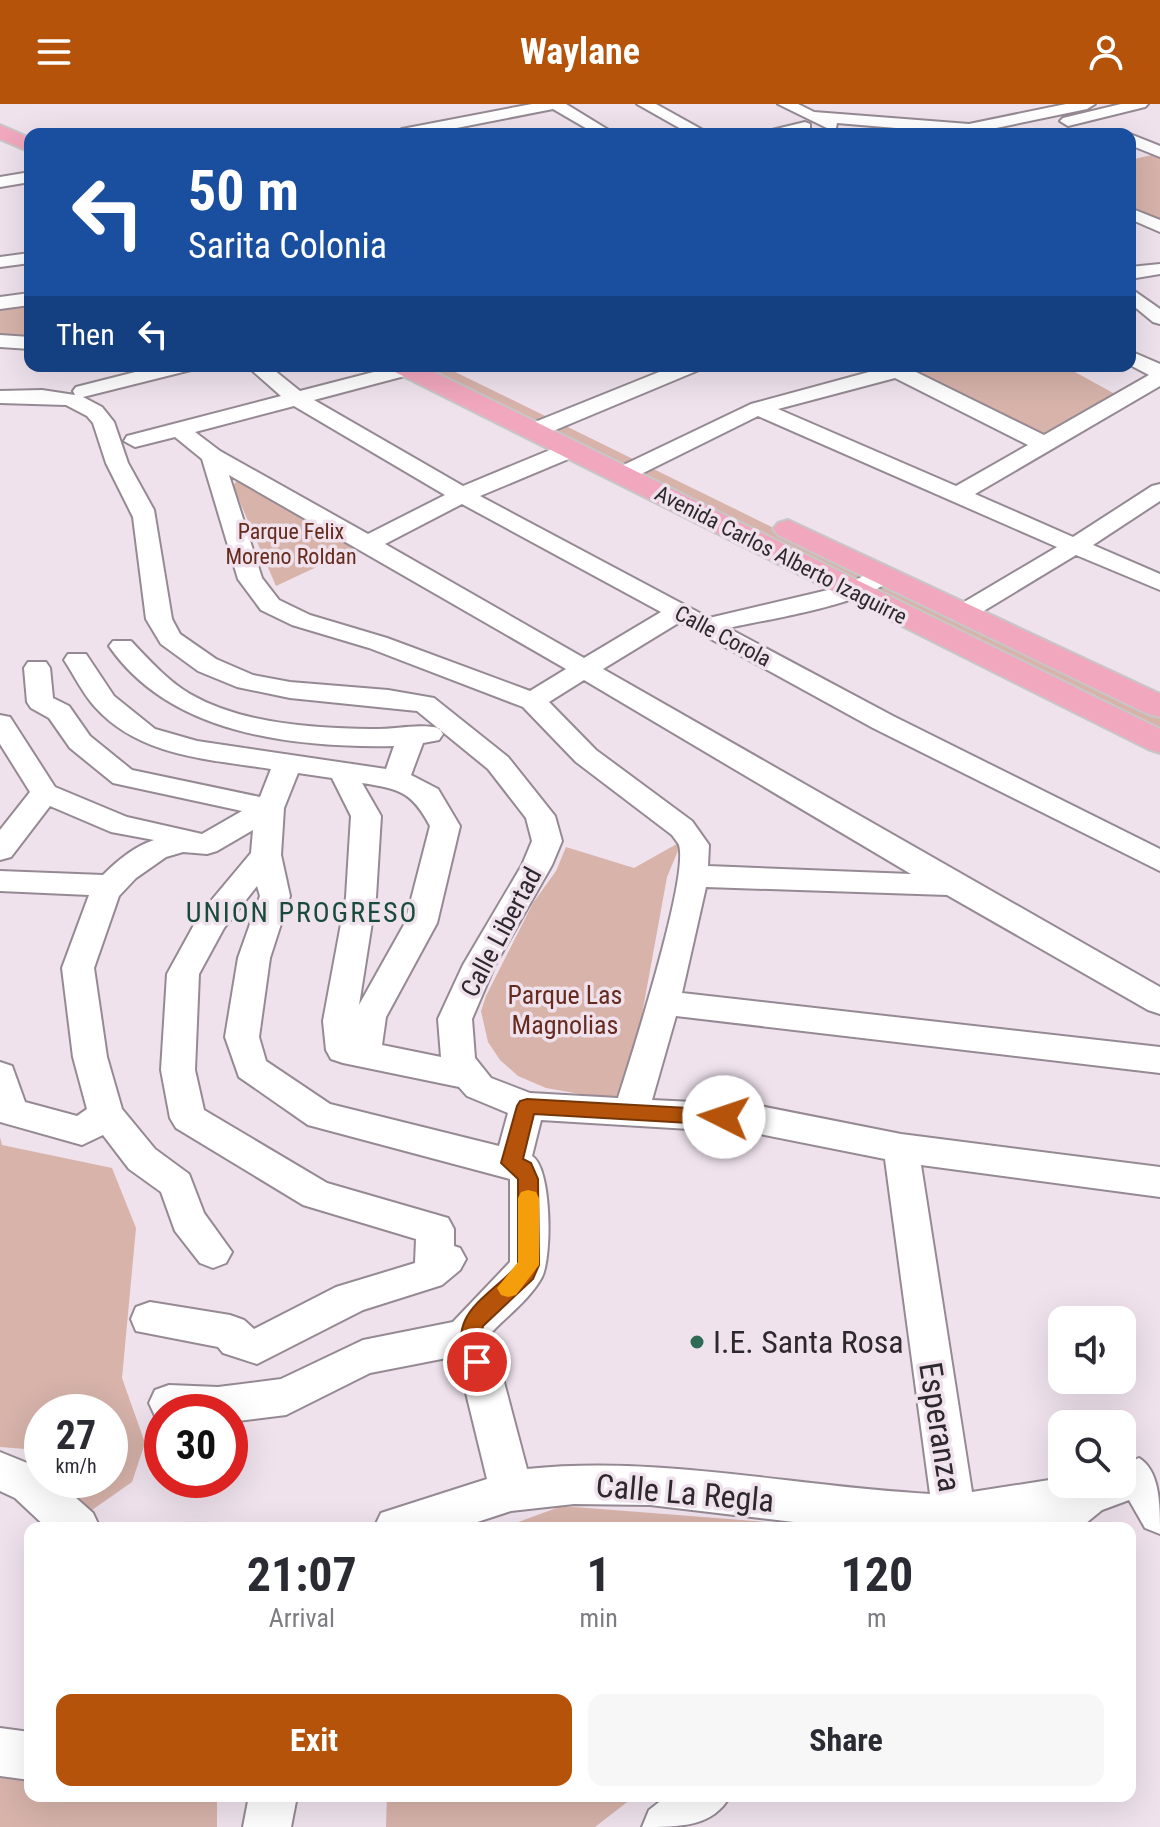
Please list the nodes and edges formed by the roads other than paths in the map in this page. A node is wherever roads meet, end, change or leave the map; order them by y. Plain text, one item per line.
1 (555, 104) edge
2 (645, 104) edge
3 (786, 104) edge
4 (1145, 105) edge
5 (1055, 107) edge
6 (769, 110) dead end
7 (1084, 111) edge
8 (484, 118) junction
9 (812, 126) edge
10 (433, 128) edge
11 (501, 128) edge
12 (597, 128) edge
13 (691, 128) edge
14 (918, 128) edge
15 (975, 128) edge
16 (1029, 128) edge
17 (1105, 128) edge
18 (0, 131) edge
19 (1136, 142) edge
20 (24, 143) edge
21 (0, 149) edge
22 (1157, 151) edge
23 (1136, 155) edge
24 (24, 161) edge
25 (24, 178) edge
26 (0, 182) edge
27 (1136, 215) edge
28 (1158, 224) edge
29 (0, 253) edge
30 (24, 256) edge
31 (24, 258) edge
32 (0, 262) edge
33 (1160, 269) edge
34 (1136, 272) edge
35 (1136, 299) edge
36 (24, 300) edge
37 (0, 303) edge
38 (1160, 318) edge
39 (24, 340) edge
40 (0, 341) edge
41 (1136, 361) edge
42 (94, 372) edge
43 (163, 372) edge
44 (264, 372) edge
45 (391, 372) edge
46 (414, 372) edge
47 (470, 372) edge
48 (675, 372) edge
49 (886, 372) edge
50 (908, 372) edge
51 (1160, 375) edge
52 (80, 396) junction
53 (0, 397) edge
54 (294, 397) junction
55 (758, 408) junction
56 (561, 417) junction
57 (180, 430) junction
58 (533, 431) junction
59 (135, 441) dead end
60 (1044, 444) junction
61 (570, 450) junction
62 (212, 456) junction
63 (648, 461) junction
64 (621, 475) junction
65 (1160, 491) edge
66 (462, 495) junction
67 (957, 495) junction
68 (369, 543) junction
69 (1075, 546) junction
70 (883, 575) junction
71 (1160, 583) edge
72 (853, 592) junction
73 (679, 612) junction
74 (963, 613) junction
75 (706, 626) junction
76 (122, 646) dead end
77 (77, 660) dead end
78 (37, 668) dead end
79 (585, 668) junction
80 (532, 701) junction
81 (1160, 707) edge
82 (437, 712) junction
83 (0, 723) edge
84 (411, 738) junction
85 (1160, 742) edge
86 (287, 765) junction
87 (342, 771) junction
88 (396, 779) junction
89 (45, 793) junction
90 (270, 808) junction
91 (182, 842) junction
92 (0, 850) edge
93 (266, 855) junction
94 (1160, 861) edge
95 (693, 876) junction
96 (0, 881) edge
97 (111, 886) junction
98 (951, 886) junction
99 (1160, 1002) edge
100 (664, 1003) junction
101 (364, 1054) junction
102 (1160, 1060) edge
103 (0, 1075) edge
104 (470, 1076) junction
105 (527, 1106) junction
106 (631, 1111) junction
107 (106, 1114) junction
108 (901, 1148) junction
109 (512, 1163) junction
110 (1160, 1182) edge
111 (213, 1252) dead end
112 (150, 1319) dead end
113 (470, 1336) junction
114 (248, 1401) edge
115 (0, 1471) edge
116 (511, 1491) junction
117 (1136, 1491) edge
118 (1048, 1497) edge
119 (1099, 1498) edge
120 (1160, 1514) edge
121 (954, 1515) junction
122 (71, 1522) edge
123 (415, 1522) edge
124 (1057, 1522) edge
125 (0, 1752) edge
126 (24, 1755) edge
127 (272, 1802) edge
128 (698, 1802) edge
129 (267, 1827) edge
130 (666, 1827) edge

1 - 8 street
1 - 12 street
2 - 13 street
3 - 9 street
4 - 7 street
5 - 7 street
5 - 15 street
6 - 9 street
7 - 16 street
7 - 17 street
8 - 10 street
8 - 11 street
9 - 14 street
18 - 20 main road
19 - 22 street
21 - 24 main road
22 - 23 street
25 - 26 street
27 - 28 street
29 - 30 street
31 - 32 street
33 - 34 street
35 - 38 street
36 - 37 street
39 - 40 street
41 - 51 street
42 - 52 street
43 - 52 street
44 - 54 street, Calle Corola
45 - 54 street
46 - 58 main road, Avenida Carlos Alberto Izaguirre
47 - 56 main road, Avenida Carlos Alberto Izaguirre
48 - 56 street
49 - 55 street
50 - 60 street
51 - 60 street
52 - 53 street
52 - 82 street, Calle Libertad
54 - 57 street
54 - 66 street, Calle Corola
55 - 63 street
55 - 67 street
56 - 58 street
56 - 63 main road, Avenida Carlos Alberto Izaguirre
57 - 59 street
57 - 62 street
58 - 61 main road, Avenida Carlos Alberto Izaguirre
60 - 67 street
61 - 64 main road, Avenida Carlos Alberto Izaguirre
61 - 66 street
62 - 68 street
62 - 80 street
63 - 64 street
63 - 70 main road, Avenida Carlos Alberto Izaguirre
64 - 72 main road, Avenida Carlos Alberto Izaguirre
65 - 69 street
66 - 68 street
66 - 73 street, Calle Corola
67 - 69 street
68 - 79 street
69 - 71 street
69 - 74 street
70 - 72 street
70 - 74 main road, Avenida Carlos Alberto Izaguirre
72 - 75 street
72 - 85 main road, Avenida Carlos Alberto Izaguirre
73 - 75 street, Calle Corola
73 - 79 street
74 - 81 main road, Avenida Carlos Alberto Izaguirre
75 - 94 street, Calle Corola
76 - 84 street
77 - 86 street
78 - 90 street
79 - 80 street
79 - 98 street
80 - 95 street
82 - 84 street
82 - 104 street, Calle Libertad
83 - 89 street
84 - 88 street
86 - 87 street
86 - 90 street
87 - 88 street
87 - 101 street
88 - 101 street
89 - 91 street
89 - 92 street
90 - 91 street
90 - 93 street
91 - 97 street
93 - 109 street
93 - 112 street
95 - 98 street
95 - 100 street
96 - 97 street
97 - 107 street
98 - 99 street
100 - 102 street
100 - 106 street
101 - 104 street
103 - 107 street
104 - 105 street
105 - 106 street
105 - 109 street
106 - 108 street
107 - 111 street
108 - 110 street
108 - 121 street, Esperanza
109 - 113 street
113 - 114 street
113 - 116 street
115 - 122 street
116 - 121 street, Calle La Regla
116 - 123 street, Calle La Regla
117 - 120 street
118 - 121 street, Calle La Regla
119 - 124 street
125 - 126 street
127 - 129 street
128 - 130 street

